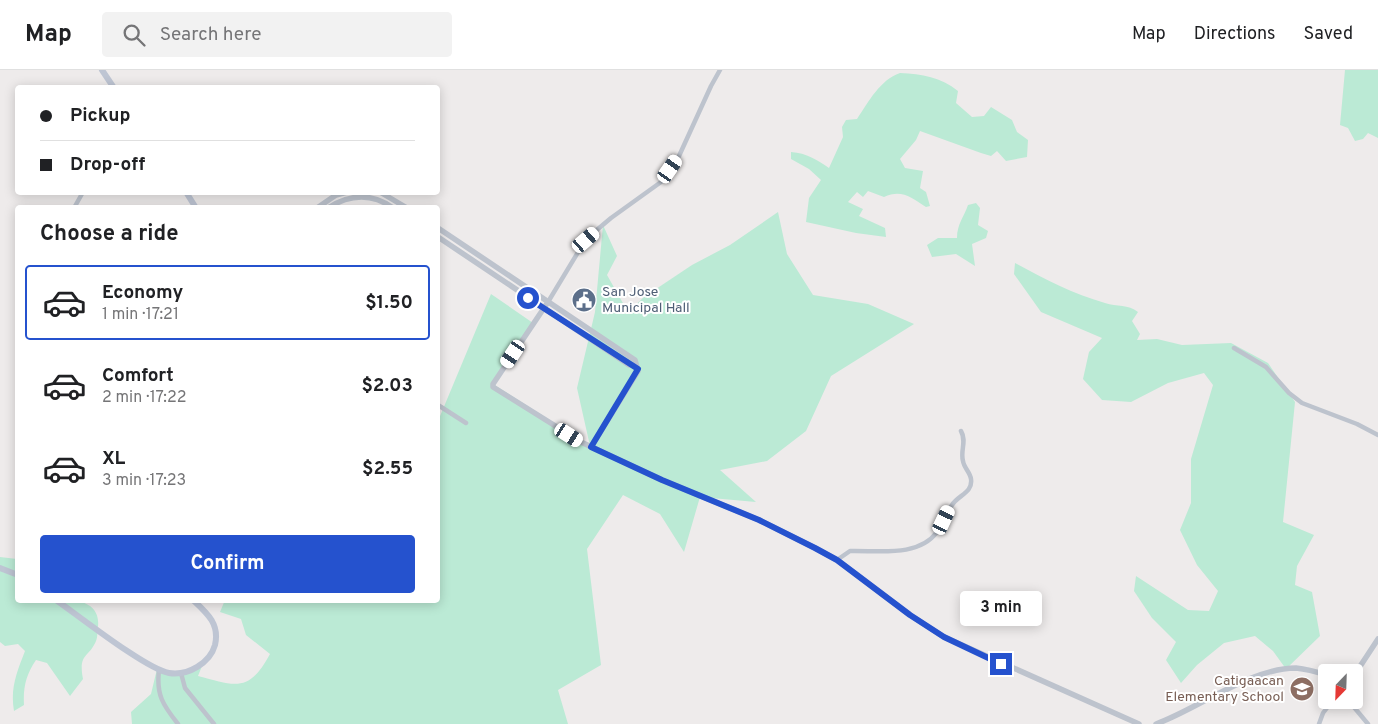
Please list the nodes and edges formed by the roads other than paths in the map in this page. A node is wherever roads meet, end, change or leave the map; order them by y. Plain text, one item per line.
1 (102, 70) edge
2 (720, 70) edge
3 (112, 85) edge
4 (336, 195) edge
5 (385, 195) edge
6 (321, 205) edge
7 (332, 205) edge
8 (389, 205) edge
9 (402, 205) edge
10 (440, 229) edge
11 (440, 238) edge
12 (546, 305) junction
13 (1234, 348) dead end
14 (440, 406) edge
15 (466, 423) dead end
16 (961, 431) dead end
17 (1378, 435) edge
18 (591, 447) junction
19 (837, 560) junction
20 (0, 568) edge
21 (15, 574) edge
22 (60, 603) edge
23 (196, 603) edge
24 (1378, 639) edge
25 (1362, 664) edge
26 (159, 670) junction
27 (181, 673) junction
28 (1318, 673) edge
29 (1326, 709) edge
30 (1356, 709) edge
31 (178, 724) edge
32 (214, 724) edge
33 (1139, 724) edge
34 (1156, 724) edge
35 (1319, 724) edge
36 (1368, 724) edge

1 - 3 main road
2 - 12 street
4 - 6 street
5 - 9 street
7 - 8 street
10 - 12 street
11 - 12 street
12 - 18 street
12 - 18 street
13 - 17 street
14 - 15 street
16 - 19 street
18 - 19 street
19 - 33 street
20 - 21 main road
22 - 26 main road
23 - 27 main road
24 - 25 street
26 - 27 main road
26 - 31 street
27 - 32 street
28 - 34 street
29 - 35 street
30 - 36 street

